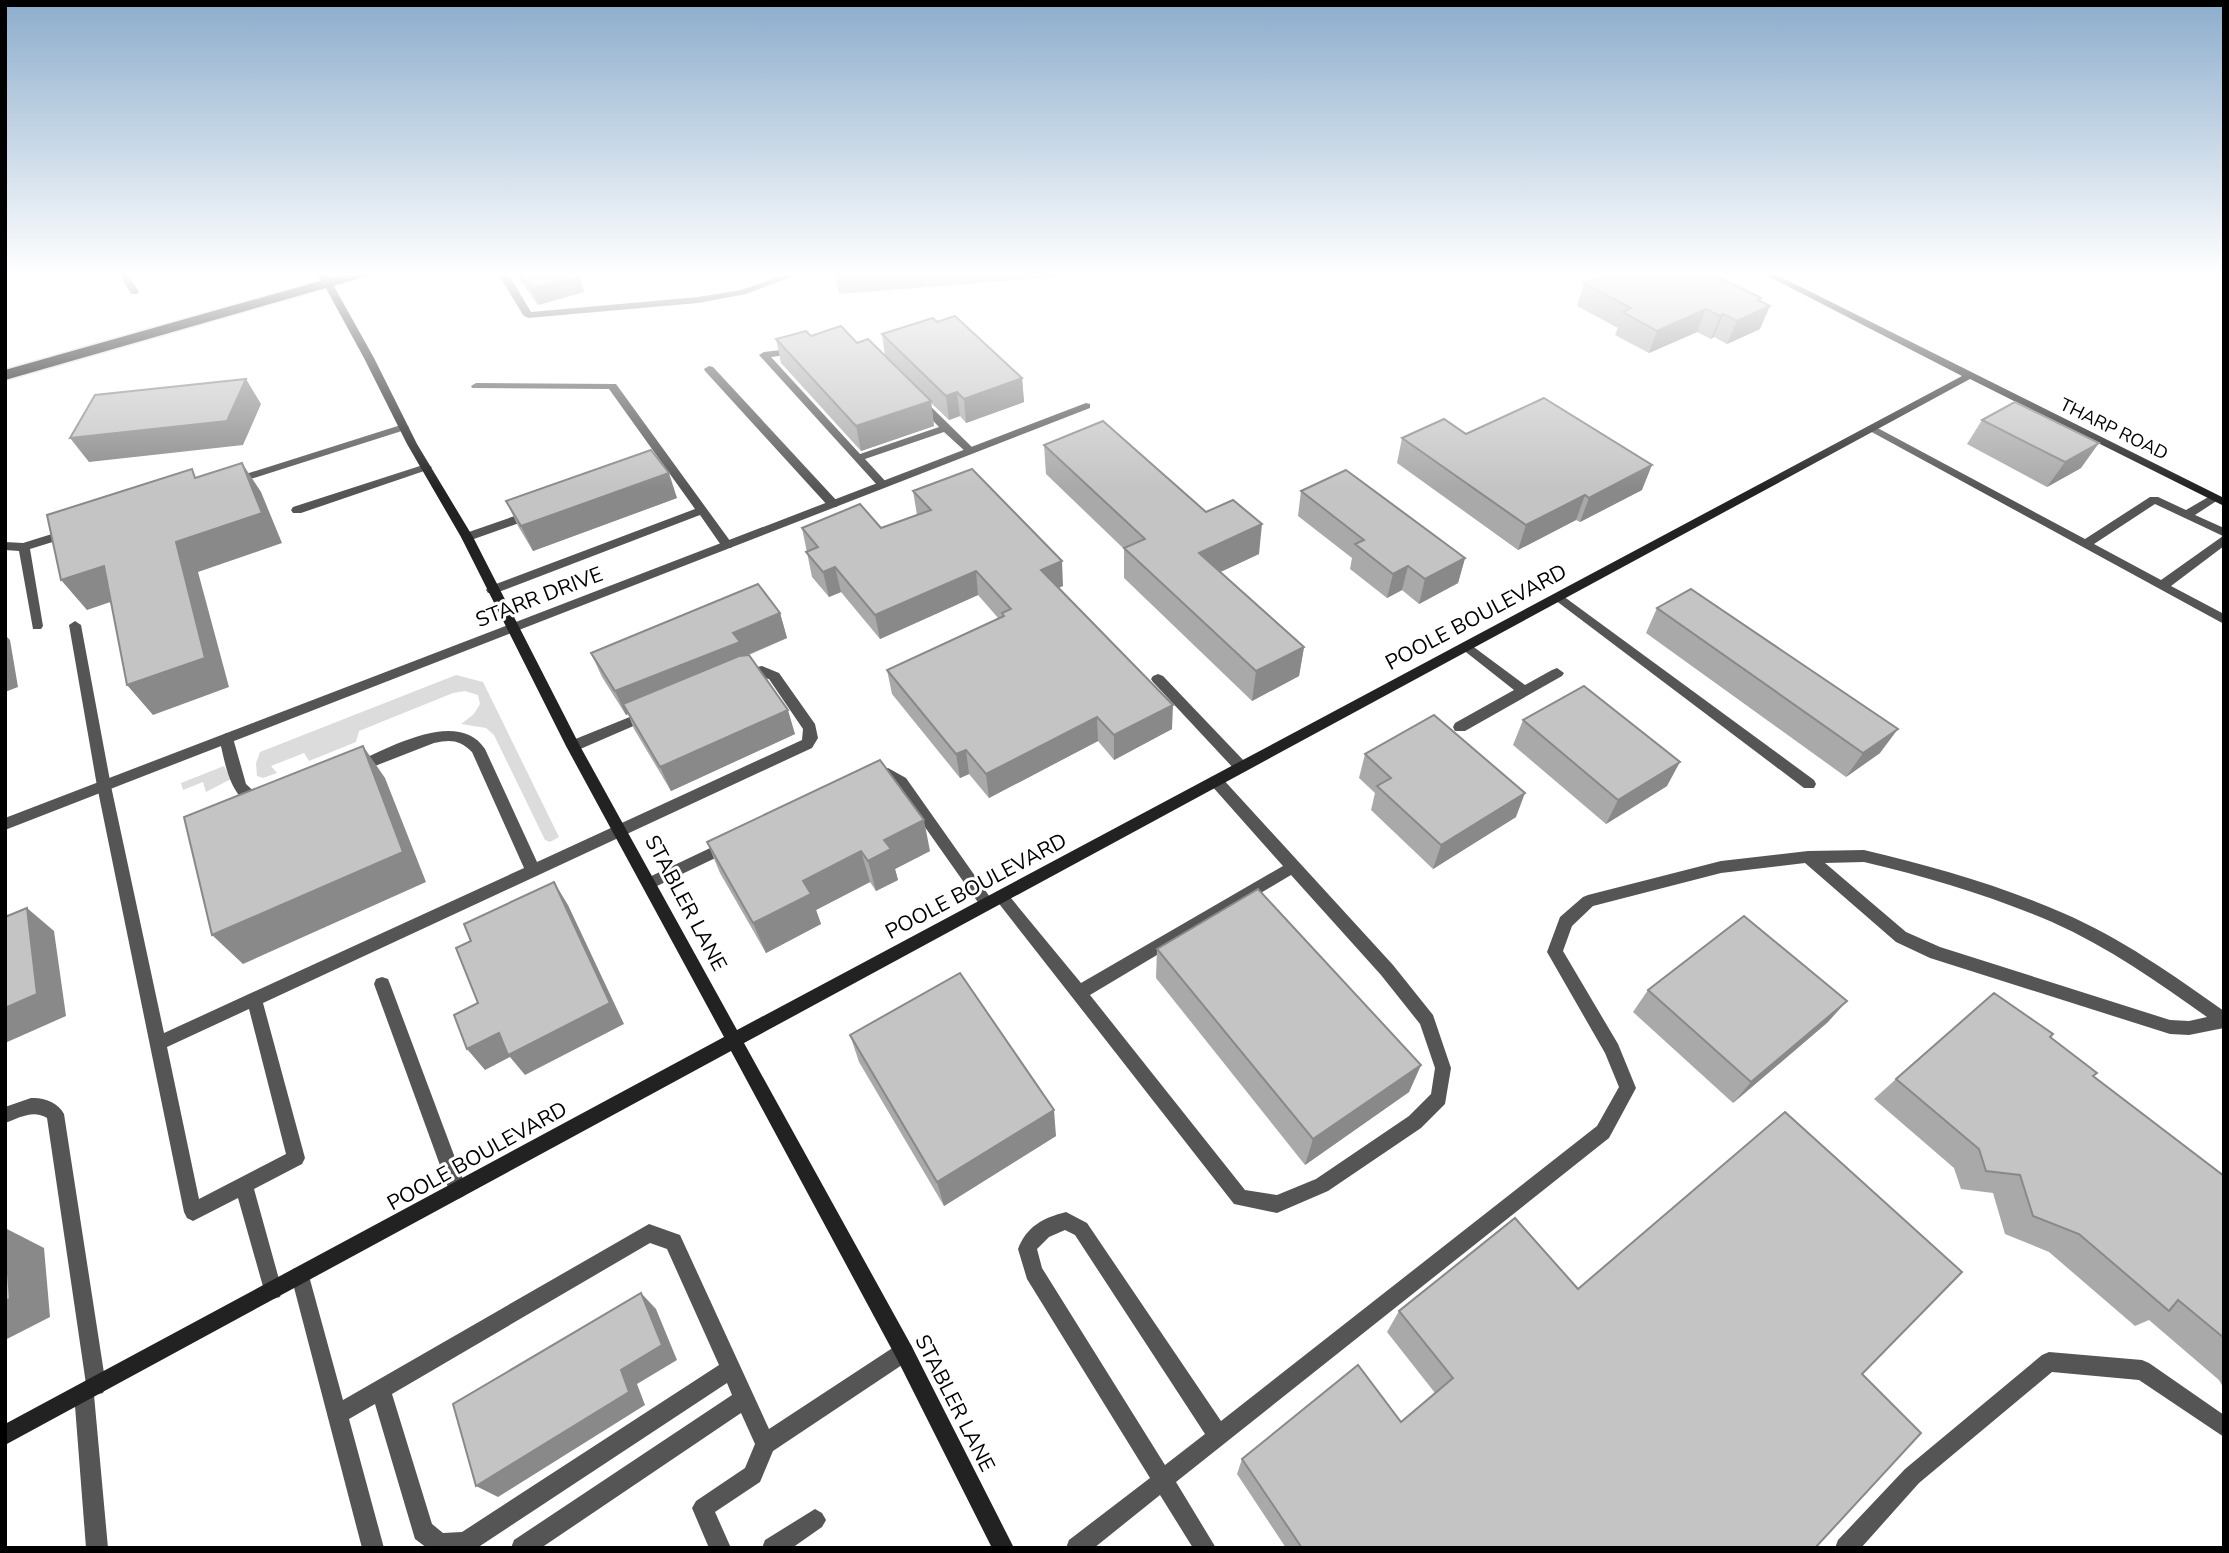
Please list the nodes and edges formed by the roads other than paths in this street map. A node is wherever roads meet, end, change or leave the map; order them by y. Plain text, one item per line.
1 (104, 344) edge
2 (361, 344) edge
3 (1907, 344) edge
4 (813, 349) edge
5 (709, 369) dead end
6 (5, 375) edge
7 (1969, 376) junction
8 (476, 386) dead end
9 (908, 390) edge
10 (1086, 405) dead end
11 (404, 427) junction
12 (946, 428) junction
13 (1872, 428) junction
14 (970, 450) junction
15 (858, 458) junction
16 (669, 465) junction
17 (426, 467) junction
18 (657, 470) edge
19 (882, 484) junction
20 (221, 485) edge
21 (2219, 500) edge
22 (833, 504) junction
23 (546, 509) edge
24 (297, 510) dead end
25 (702, 510) junction
26 (2186, 515) junction
27 (78, 530) edge
28 (2224, 533) edge
29 (467, 537) junction
30 (2224, 540) edge
31 (2085, 544) junction
32 (727, 545) junction
33 (5, 546) edge
34 (24, 547) junction
35 (2162, 586) junction
36 (492, 590) junction
37 (1559, 597) junction
38 (2224, 620) edge
39 (75, 625) dead end
40 (37, 626) dead end
41 (512, 628) junction
42 (1467, 646) junction
43 (1557, 673) dead end
44 (732, 679) edge
45 (1158, 679) dead end
46 (1524, 691) junction
47 (662, 708) edge
48 (1460, 727) dead end
49 (226, 738) junction
50 (573, 746) junction
51 (1241, 767) junction
52 (343, 774) edge
53 (1216, 780) junction
54 (862, 781) edge
55 (1809, 783) dead end
56 (104, 786) junction
57 (274, 800) edge
58 (5, 824) edge
59 (621, 829) junction
60 (746, 837) edge
61 (1808, 858) junction
62 (1293, 867) junction
63 (533, 870) junction
64 (650, 883) junction
65 (1001, 896) junction
66 (987, 904) junction
67 (382, 984) dead end
68 (1079, 993) junction
69 (254, 998) junction
70 (2224, 1021) edge
71 (735, 1040) junction
72 (157, 1044) junction
73 (5, 1115) edge
74 (244, 1185) junction
75 (458, 1190) junction
76 (300, 1276) junction
77 (273, 1290) junction
78 (904, 1352) junction
79 (731, 1369) junction
80 (90, 1389) junction
81 (380, 1390) junction
82 (744, 1399) junction
83 (337, 1415) junction
84 (2224, 1427) edge
85 (5, 1436) edge
86 (1219, 1436) junction
87 (765, 1444) junction
88 (1162, 1480) junction
89 (815, 1520) dead end
90 (1852, 1545) edge
91 (97, 1548) edge
92 (373, 1548) edge
93 (522, 1548) edge
94 (720, 1548) edge
95 (773, 1548) edge
96 (1003, 1548) edge
97 (1077, 1548) edge
98 (1205, 1548) edge

1 - 6 highway
2 - 11 street, STABLER LANE
3 - 7 street, THARP ROAD
4 - 15 street
5 - 22 street
7 - 13 street, POOLE BOULEVARD
7 - 21 street, THARP ROAD
8 - 16 street
9 - 12 street
10 - 14 street, STARR DRIVE
11 - 17 street, STABLER LANE
11 - 20 street
12 - 14 street
12 - 15 street
13 - 31 street
13 - 37 street, POOLE BOULEVARD
14 - 19 street, STARR DRIVE
15 - 19 street
16 - 18 street
16 - 25 street
17 - 24 street
17 - 29 street, STABLER LANE
19 - 22 street, STARR DRIVE
21 - 26 street
22 - 32 street, STARR DRIVE
23 - 29 street
25 - 32 street
25 - 36 street
26 - 28 street
26 - 31 street
27 - 34 street
29 - 36 street, STABLER LANE
30 - 35 street
31 - 35 street
32 - 41 street, STARR DRIVE
33 - 34 street
34 - 40 street
35 - 38 street
36 - 41 street, STABLER LANE
37 - 42 street, POOLE BOULEVARD
37 - 55 street
39 - 56 street
41 - 49 street, STARR DRIVE
41 - 50 street, STABLER LANE
42 - 46 street
42 - 51 street, POOLE BOULEVARD
43 - 46 street
44 - 59 street
45 - 51 street
46 - 48 street
47 - 50 street
49 - 56 street, STARR DRIVE
49 - 57 street
50 - 59 street, STABLER LANE
51 - 53 street, POOLE BOULEVARD
52 - 63 street
53 - 62 street
53 - 65 street, POOLE BOULEVARD
54 - 66 street
56 - 58 street, STARR DRIVE
56 - 72 street
59 - 63 street
59 - 64 street, STABLER LANE
60 - 64 street
61 - 70 street
61 - 70 street
61 - 86 street
62 - 68 street
62 - 68 street
63 - 69 street
64 - 71 street, STABLER LANE
65 - 66 street, POOLE BOULEVARD
65 - 68 street
66 - 71 street, POOLE BOULEVARD
67 - 75 street
69 - 72 street
69 - 74 street
71 - 75 street, POOLE BOULEVARD
71 - 78 street, STABLER LANE
72 - 74 street
73 - 80 street
74 - 77 street
75 - 76 street, POOLE BOULEVARD
76 - 77 street, POOLE BOULEVARD
76 - 83 street
77 - 80 street, POOLE BOULEVARD
78 - 87 street
78 - 96 street, STABLER LANE
79 - 81 street
79 - 81 street
79 - 82 street
80 - 85 street, POOLE BOULEVARD
80 - 91 street
81 - 83 street
82 - 87 street
82 - 93 street
83 - 92 street
84 - 90 street
86 - 88 street
86 - 88 street
87 - 94 street
88 - 97 street
88 - 98 street
89 - 95 street

